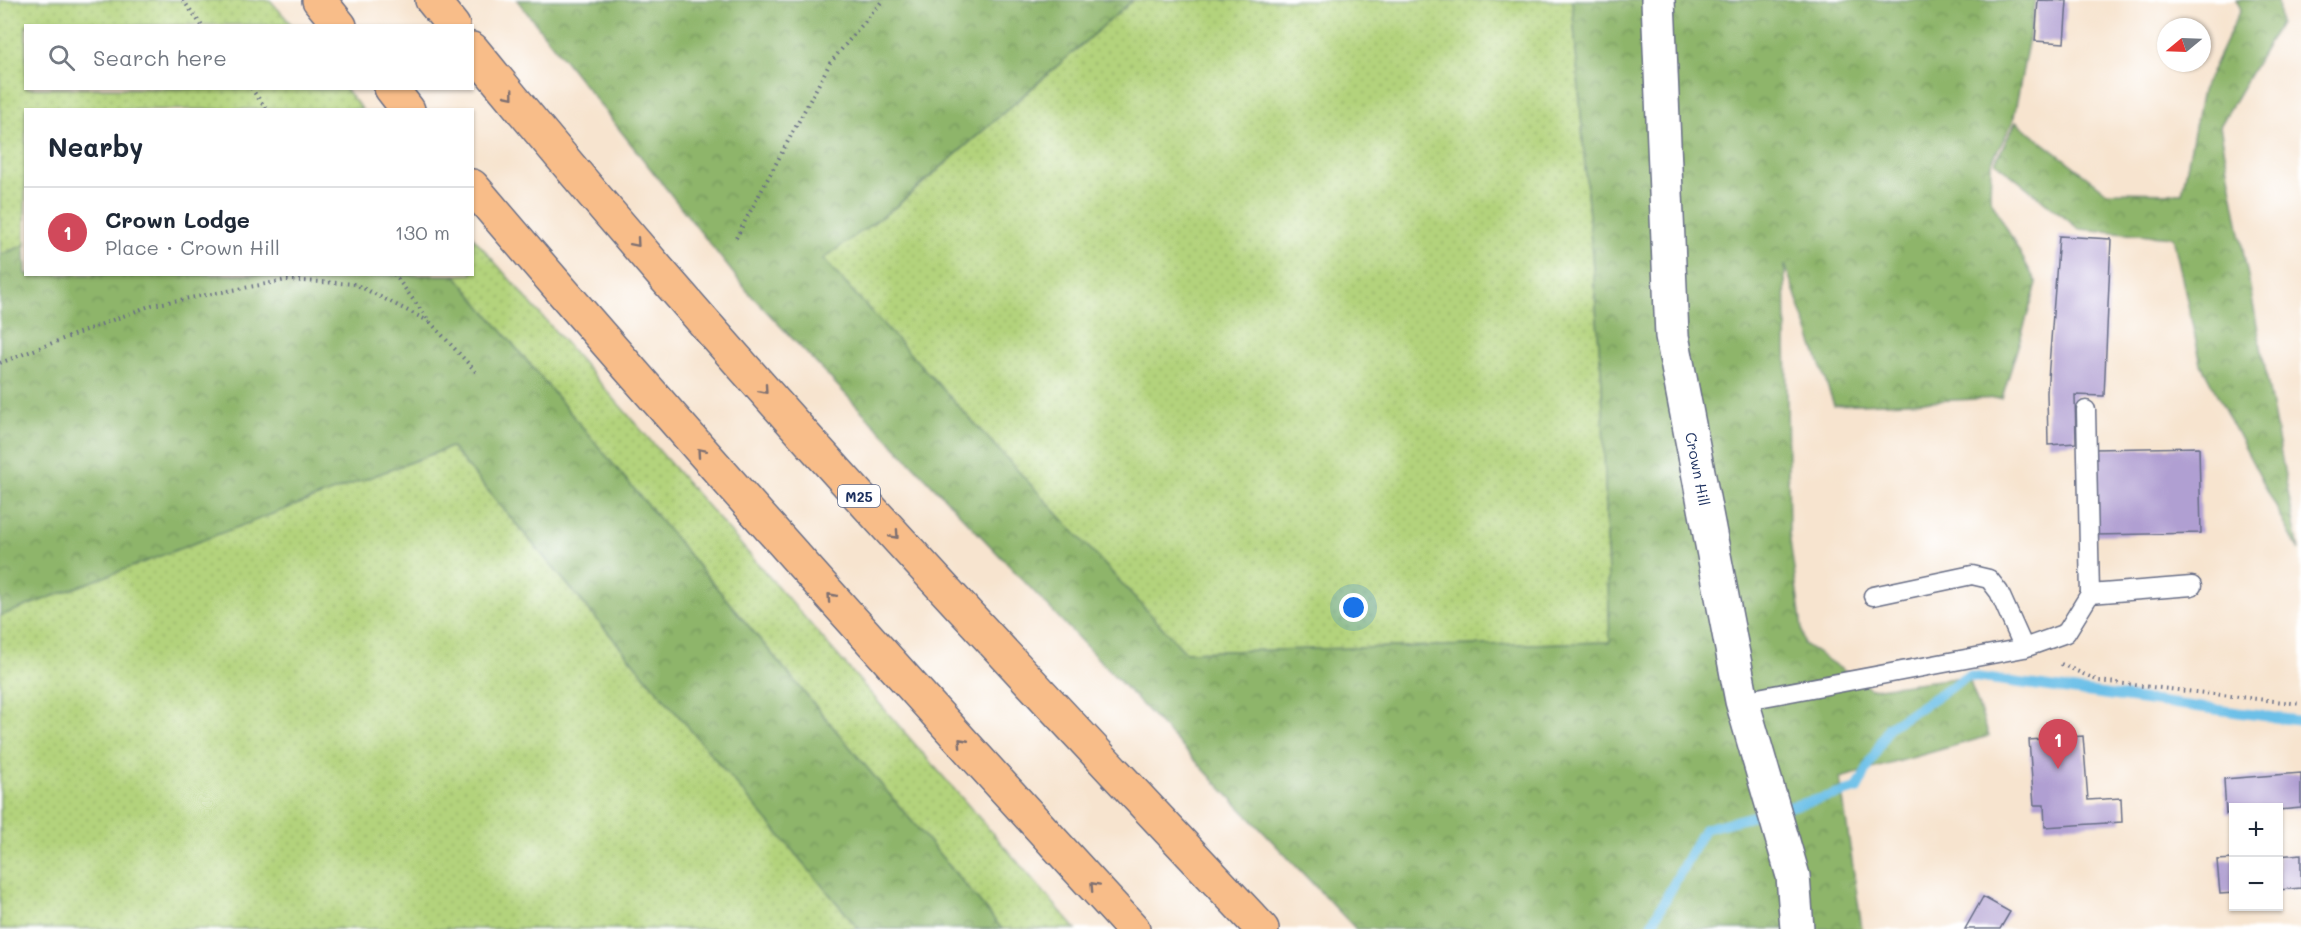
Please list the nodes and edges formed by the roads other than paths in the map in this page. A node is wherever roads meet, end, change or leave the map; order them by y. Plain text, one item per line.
1 (319, 0) edge
2 (432, 0) edge
3 (1658, 0) edge
4 (338, 24) edge
5 (451, 24) edge
6 (474, 52) edge
7 (393, 90) edge
8 (406, 108) edge
9 (474, 188) edge
10 (2086, 410) dead end
11 (2192, 586) dead end
12 (2090, 594) junction
13 (1872, 596) dead end
14 (2024, 648) junction
15 (1742, 701) junction
16 (1133, 929) edge
17 (1262, 929) edge
18 (1797, 929) edge

1 - 4 highway
2 - 5 highway
3 - 15 street, Crown Hill
6 -> 17 highway, M25
7 - 8 highway
16 -> 9 highway
10 - 12 lane
11 - 12 lane
12 - 14 lane
13 - 14 lane
14 - 15 lane
15 - 18 street, Crown Hill

